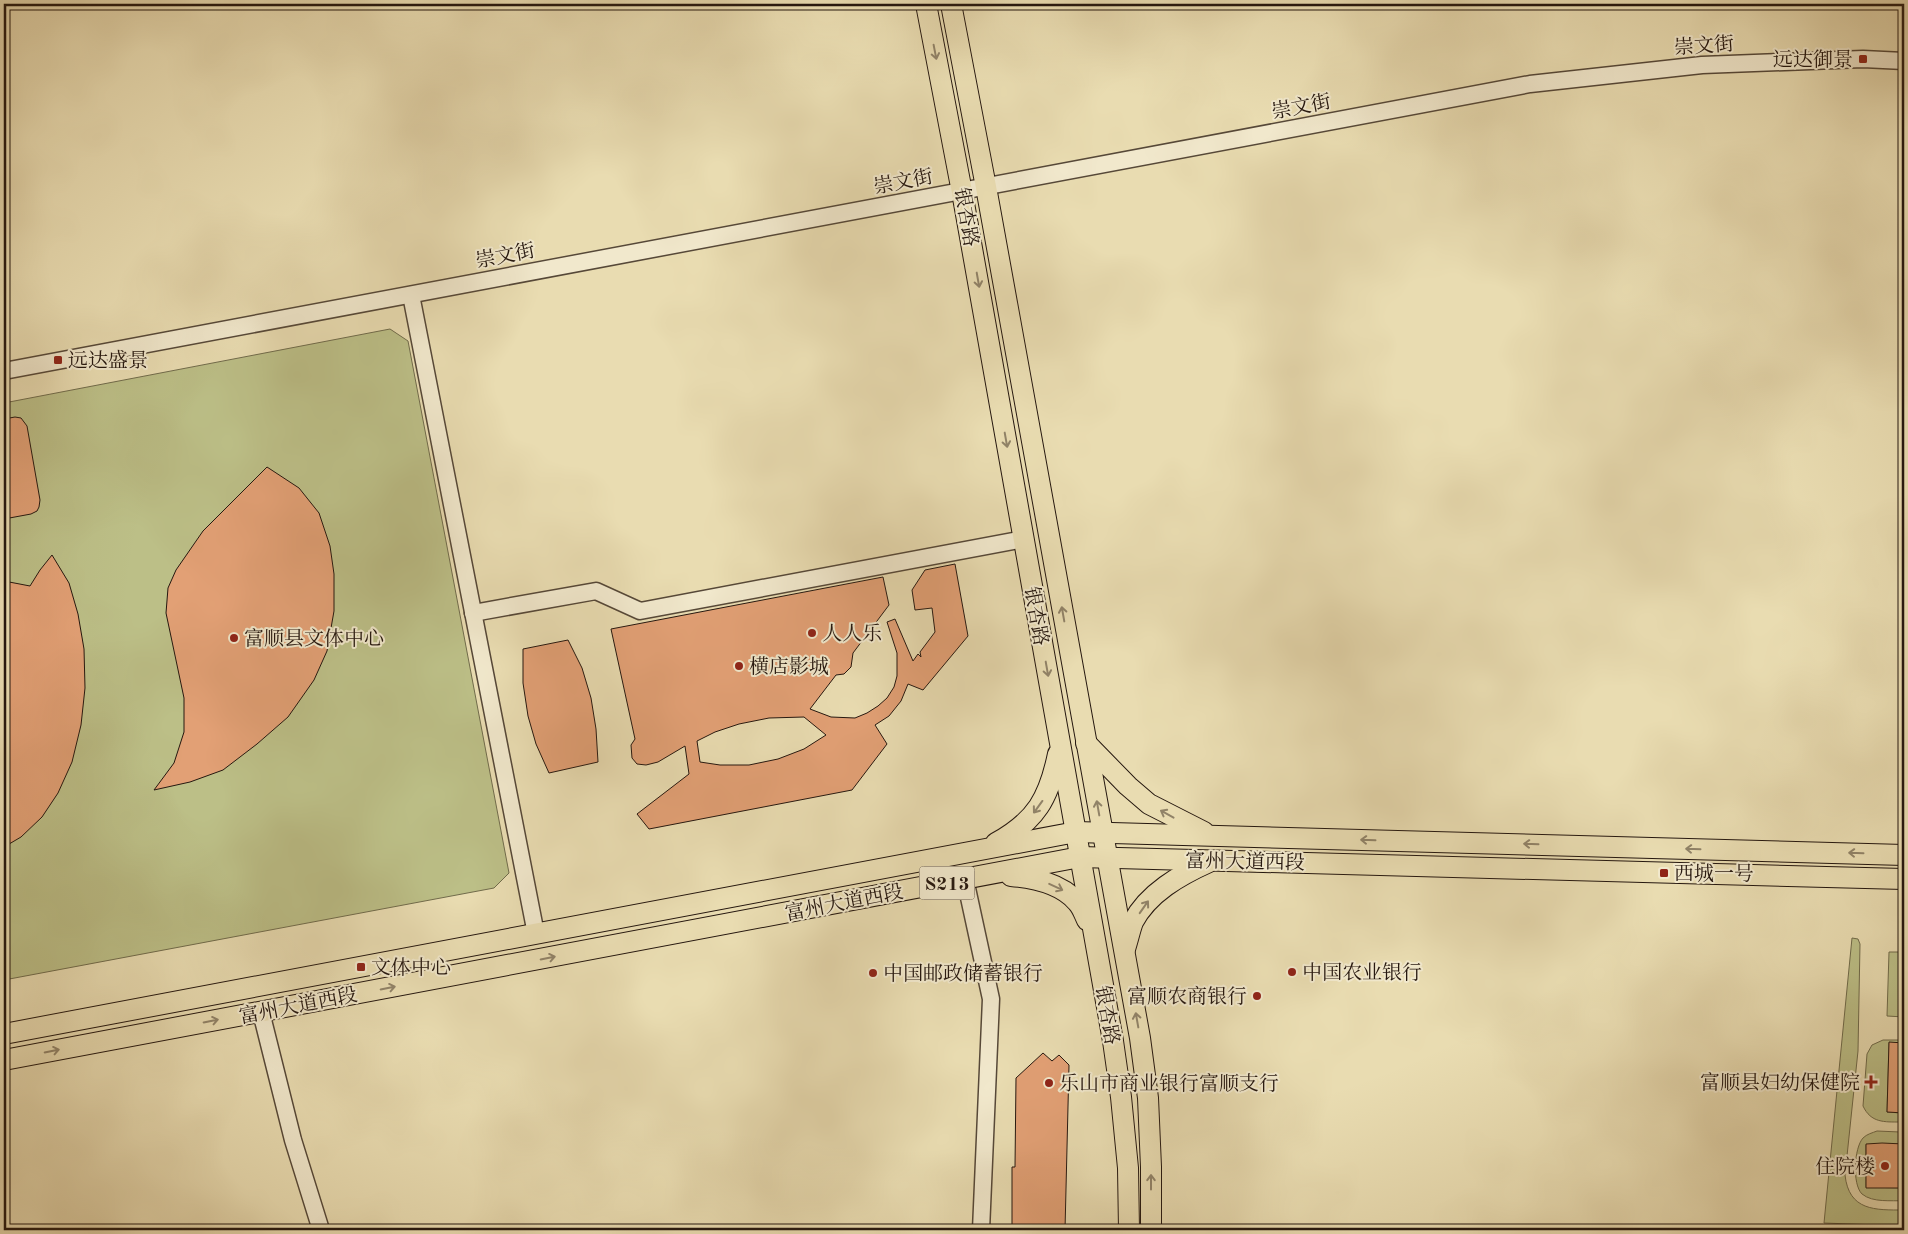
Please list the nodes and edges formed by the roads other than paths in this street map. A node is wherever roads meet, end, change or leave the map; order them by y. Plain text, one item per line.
1 (926, 4) edge
2 (952, 4) edge
3 (1904, 61) edge
4 (986, 187) junction
5 (962, 192) junction
6 (411, 295) junction
7 (4, 371) edge
8 (1024, 539) junction
9 (474, 613) junction
10 (1086, 743) junction
11 (1060, 745) junction
12 (1076, 832) junction
13 (1103, 832) junction
14 (1211, 835) junction
15 (984, 850) junction
16 (1904, 855) edge
17 (1080, 858) junction
18 (1107, 858) junction
19 (1212, 860) junction
20 (992, 874) junction
21 (965, 879) junction
22 (1904, 879) edge
23 (1093, 931) junction
24 (536, 934) junction
25 (1124, 951) junction
26 (261, 1012) junction
27 (4, 1034) edge
28 (4, 1060) edge
29 (321, 1230) edge
30 (981, 1230) edge
31 (1129, 1230) edge
32 (1151, 1230) edge

1 -> 5 main road, 银杏路
2 - 4 main road, 银杏路
3 - 4 street, 崇文街
4 - 5 street, 崇文街
10 -> 4 main road, 银杏路
5 - 6 street, 崇文街
5 -> 8 main road, 银杏路
6 - 7 street, 崇文街
6 - 9 street
8 - 9 street
8 -> 11 main road, 银杏路
9 - 24 street
13 -> 10 main road, 银杏路
14 -> 10 main road
11 - 12 main road, 银杏路
11 -> 15 main road
12 - 13 main road, 富州大道西段 / S213
12 - 15 main road, 富州大道西段 / S213
12 - 17 main road, 银杏路
13 - 14 main road, 富州大道西段 / S213
13 - 18 main road, 银杏路
16 -> 14 main road, 富州大道西段 / S213
15 - 24 main road, 富州大道西段 / S213
17 - 18 main road, 富州大道西段 / S213
17 - 20 main road, 富州大道西段 / S213
17 - 23 main road, 银杏路
18 - 19 main road, 富州大道西段 / S213
18 - 25 main road, 银杏路
19 - 22 main road, 富州大道西段 / S213
25 -> 19 main road
20 - 21 main road, 富州大道西段 / S213
20 -> 23 main road
26 -> 21 main road, 富州大道西段 / S213
21 - 30 street
23 - 31 main road, 银杏路
24 - 27 main road, 富州大道西段 / S213
32 -> 25 main road, 银杏路
28 -> 26 main road, 富州大道西段 / S213
26 - 29 street

